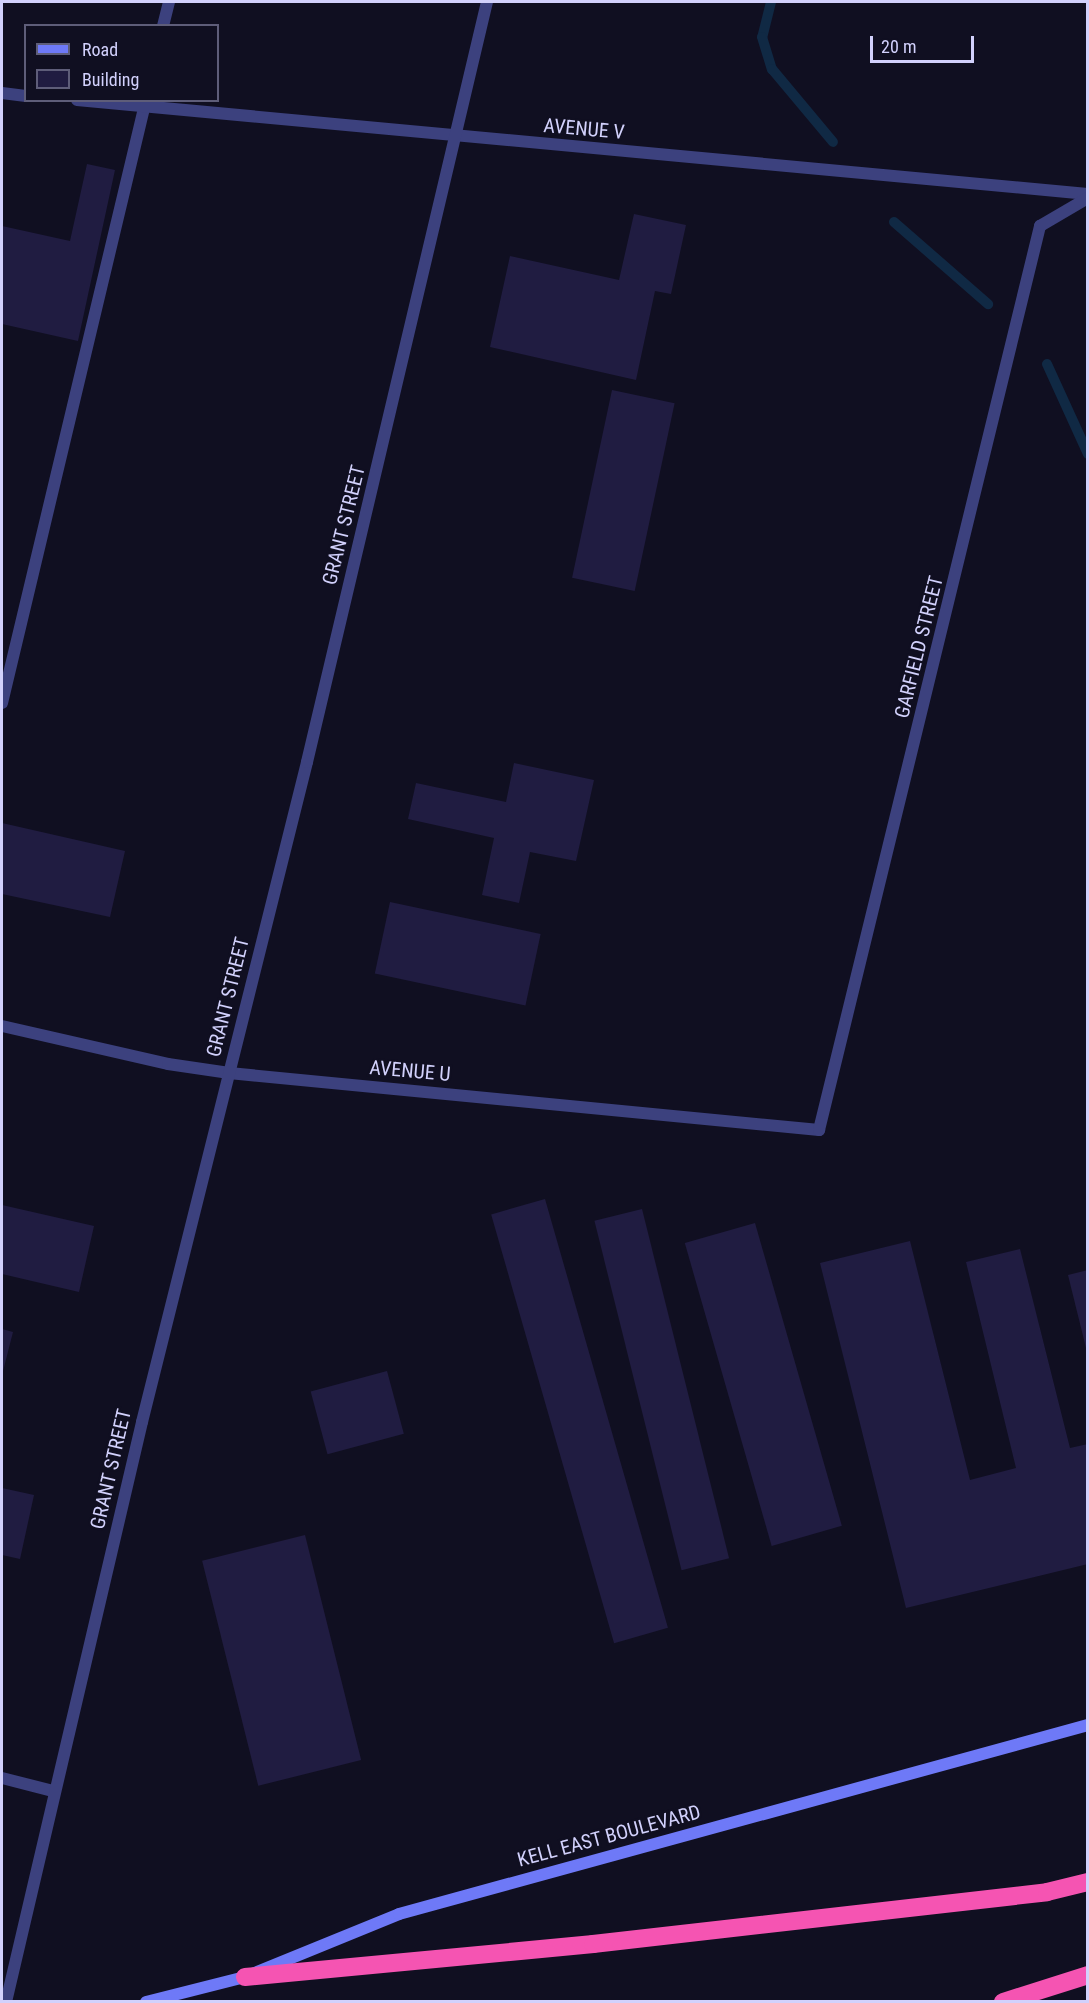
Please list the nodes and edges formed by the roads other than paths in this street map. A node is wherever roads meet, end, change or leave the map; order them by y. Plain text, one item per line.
1 (169, 2) edge
2 (487, 2) edge
3 (164, 24) edge
4 (2, 93) edge
5 (24, 96) edge
6 (110, 102) edge
7 (145, 104) edge
8 (457, 138) junction
9 (1088, 196) edge
10 (2, 703) edge
11 (2, 1026) edge
12 (229, 1073) junction
13 (819, 1130) joint
14 (1088, 1725) edge
15 (2, 1778) edge
16 (53, 1791) junction
17 (1088, 1882) edge
18 (1088, 1975) edge
19 (245, 1977) junction
20 (6, 2001) edge
21 (146, 2001) edge
22 (1003, 2001) edge

1 - 3 street
2 - 8 street, GRANT STREET
4 - 5 street
6 - 7 street, AVENUE V
7 - 8 street, AVENUE V
7 - 10 street
8 - 9 street, AVENUE V
8 - 12 street, GRANT STREET
9 - 13 street, GARFIELD STREET
11 - 12 street, AVENUE U
12 - 13 street, AVENUE U
12 - 16 street, GRANT STREET
14 - 19 main road, KELL EAST BOULEVARD
15 - 16 street
16 - 20 street, GRANT STREET
17 - 19 highway
18 - 22 highway
19 - 21 main road, KELL EAST BOULEVARD

